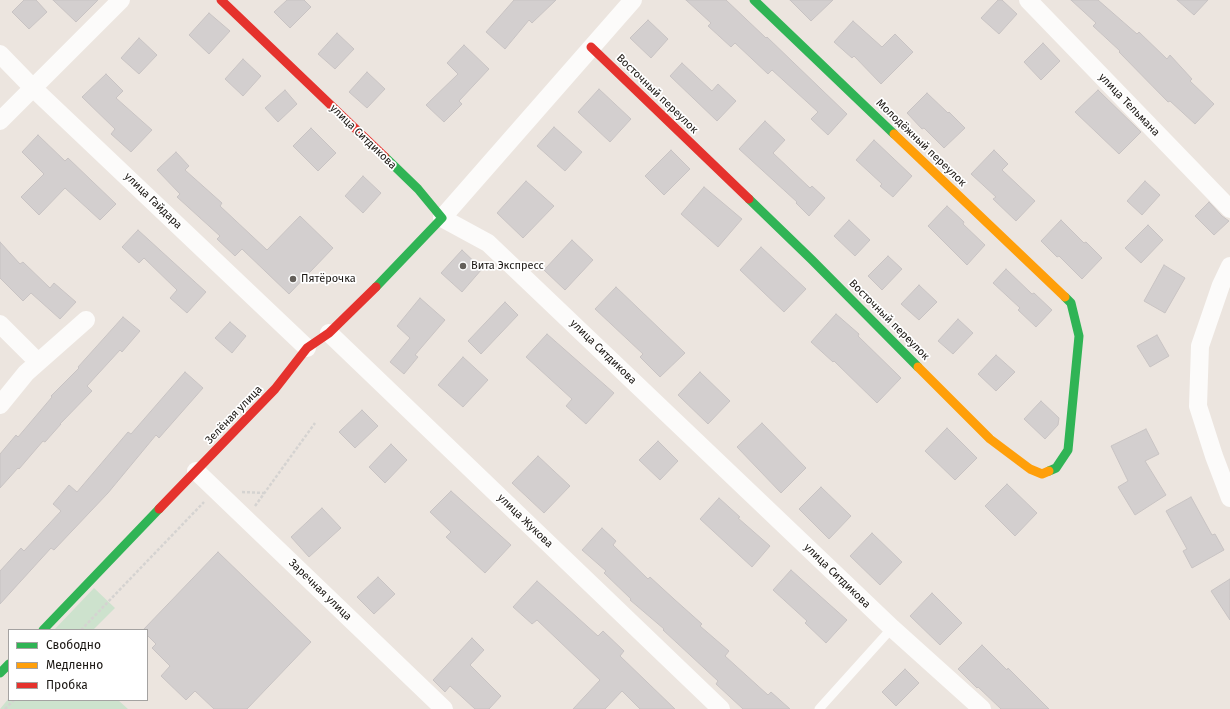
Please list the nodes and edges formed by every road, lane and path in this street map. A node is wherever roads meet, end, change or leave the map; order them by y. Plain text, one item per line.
1 (121, 0) edge
2 (221, 0) edge
3 (633, 0) edge
4 (754, 0) edge
5 (1028, 0) edge
6 (591, 48) junction
7 (0, 54) edge
8 (33, 88) junction
9 (0, 121) edge
10 (1230, 209) edge
11 (442, 218) junction
12 (1230, 266) edge
13 (1071, 303) joint
14 (86, 320) dead end
15 (0, 324) edge
16 (329, 333) junction
17 (307, 348) junction
18 (38, 362) junction
19 (0, 405) edge
20 (315, 423) dead end
21 (196, 471) junction
22 (216, 491) junction
23 (1230, 498) edge
24 (245, 519) junction
25 (892, 628) junction
26 (44, 629) edge
27 (82, 629) edge
28 (8, 665) edge
29 (0, 673) edge
30 (13, 701) edge
31 (5, 709) edge
32 (444, 709) edge
33 (721, 709) edge
34 (819, 709) edge
35 (982, 709) edge

1 - 8 street
2 - 11 street, улица Ситдикова
3 - 6 street
4 - 13 street, Молодёжный переулок
5 - 10 street, улица Тельмана
6 - 11 street
6 - 13 street, Восточный переулок
7 - 8 street, улица Гайдара
8 - 9 street
8 - 17 street, улица Гайдара
11 - 16 street, Зелёная улица
11 - 25 street, улица Ситдикова
12 - 23 street
14 - 18 street
15 - 18 street
16 - 17 street, Зелёная улица
16 - 33 street, улица Жукова
17 - 21 street, Зелёная улица
18 - 19 street
20 - 24 path
21 - 22 street, Заречная улица
21 - 26 street, Зелёная улица
22 - 24 street, Заречная улица
22 - 27 path
24 - 32 street, Заречная улица
25 - 34 lane
25 - 35 street, улица Ситдикова
28 - 29 street
30 - 31 path

